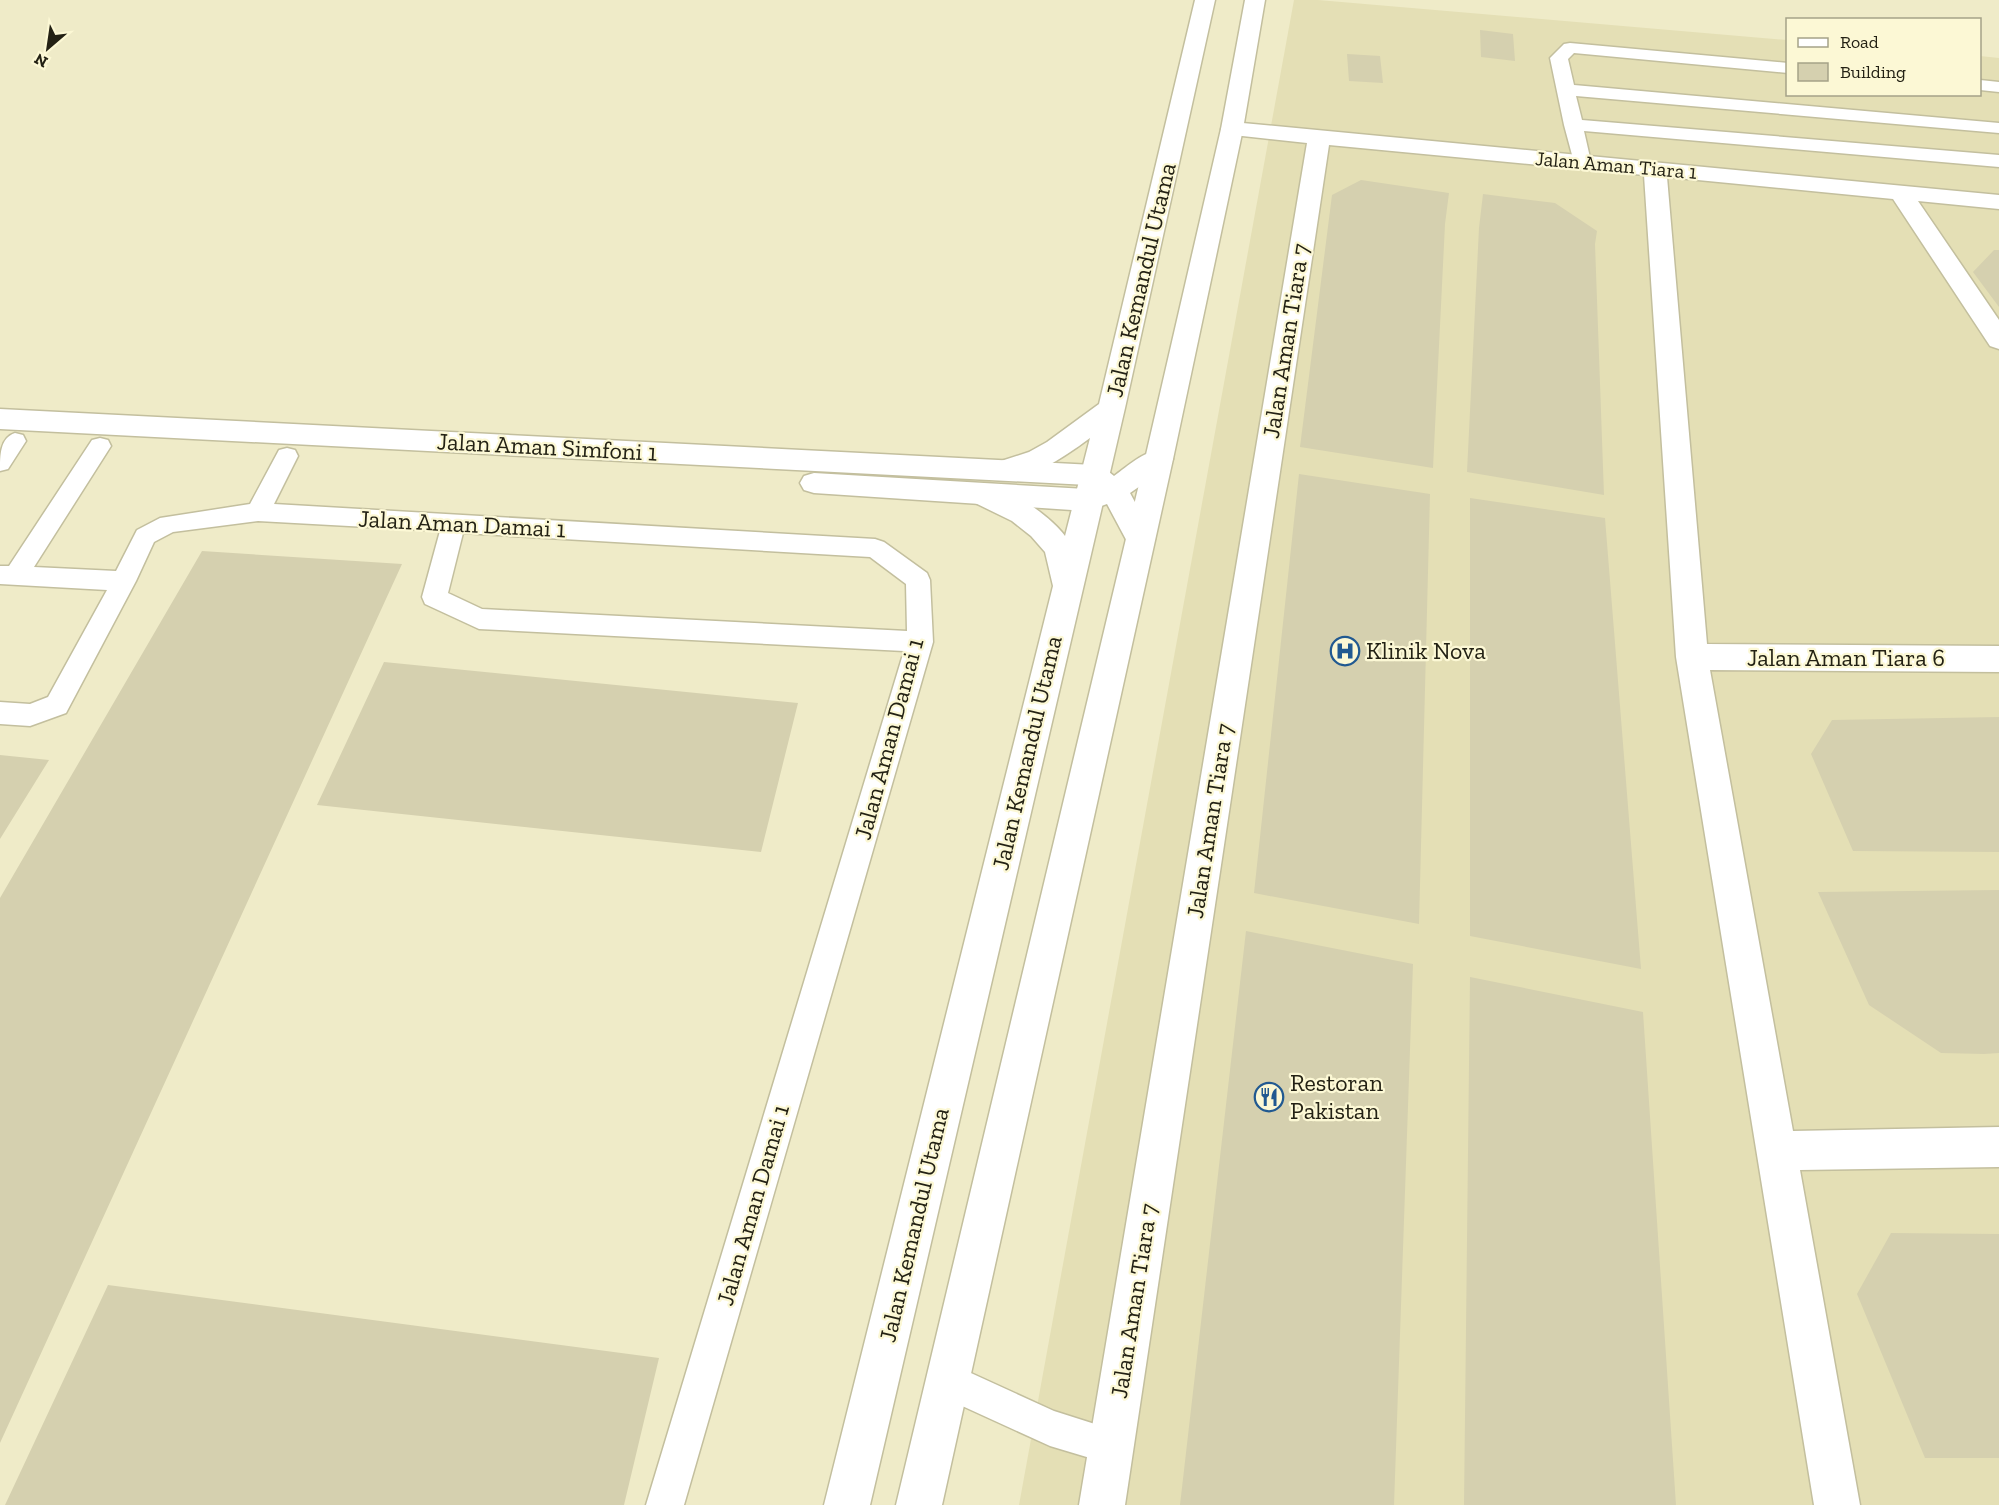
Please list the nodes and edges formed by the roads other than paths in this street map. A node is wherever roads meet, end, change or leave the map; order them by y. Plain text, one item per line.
1 (1205, 0) edge
2 (1255, 0) edge
3 (1786, 68) edge
4 (1981, 85) edge
5 (1999, 87) edge
6 (1567, 90) junction
7 (1573, 125) junction
8 (1999, 128) edge
9 (1232, 129) junction
10 (1319, 137) junction
11 (1999, 161) edge
12 (1582, 162) junction
13 (1655, 169) junction
14 (1900, 192) junction
15 (1999, 202) edge
16 (1999, 340) edge
17 (1111, 408) junction
18 (4, 441) edge
19 (100, 446) junction
20 (287, 456) junction
21 (1159, 459) junction
22 (1005, 470) junction
23 (1098, 488) junction
24 (977, 492) junction
25 (258, 512) junction
26 (454, 523) junction
27 (1140, 539) junction
28 (8, 575) edge
29 (124, 581) junction
30 (1067, 586) junction
31 (920, 642) junction
32 (1692, 657) junction
33 (1999, 659) edge
34 (0, 713) edge
35 (1999, 1147) edge
36 (1775, 1150) junction
37 (949, 1381) junction
38 (1110, 1446) junction
39 (665, 1505) edge
40 (847, 1505) edge
41 (919, 1505) edge
42 (1102, 1505) edge
43 (1837, 1505) edge

1 - 17 street, Jalan Kemandul Utama
2 - 9 street
3 - 6 lane
4 - 5 lane
6 - 7 lane
6 - 8 lane
7 - 11 lane
7 - 12 lane
9 - 10 street, Jalan Aman Tiara 1
9 - 21 street
10 - 12 street, Jalan Aman Tiara 1
10 - 38 street, Jalan Aman Tiara 7
12 - 13 street, Jalan Aman Tiara 1
13 - 14 street, Jalan Aman Tiara 1
13 - 32 street
14 - 15 street, Jalan Aman Tiara 1
14 - 16 street
17 - 22 street
17 - 23 street, Jalan Kemandul Utama
18 - 19 street, Jalan Aman Simfoni 1
18 - 22 street, Jalan Aman Simfoni 1
19 - 20 street, Jalan Aman Simfoni 1
19 - 28 lane
20 - 24 street, Jalan Aman Simfoni 1
20 - 25 lane
21 - 23 street
21 - 27 street
22 - 23 street, Jalan Aman Simfoni 1
23 - 24 street, Jalan Aman Simfoni 1
23 - 27 street
23 - 30 street, Jalan Kemandul Utama
24 - 30 street
25 - 26 lane, Jalan Aman Damai 1
25 - 29 lane, Jalan Aman Damai 1
26 - 31 lane, Jalan Aman Damai 1
26 - 31 lane
27 - 37 street
28 - 29 lane
29 - 34 lane, Jalan Aman Damai 1
30 - 40 street, Jalan Kemandul Utama
31 - 39 lane, Jalan Aman Damai 1
32 - 33 street, Jalan Aman Tiara 6
32 - 36 street
35 - 36 street
36 - 43 street
37 - 38 lane
37 - 41 street
38 - 42 street, Jalan Aman Tiara 7

